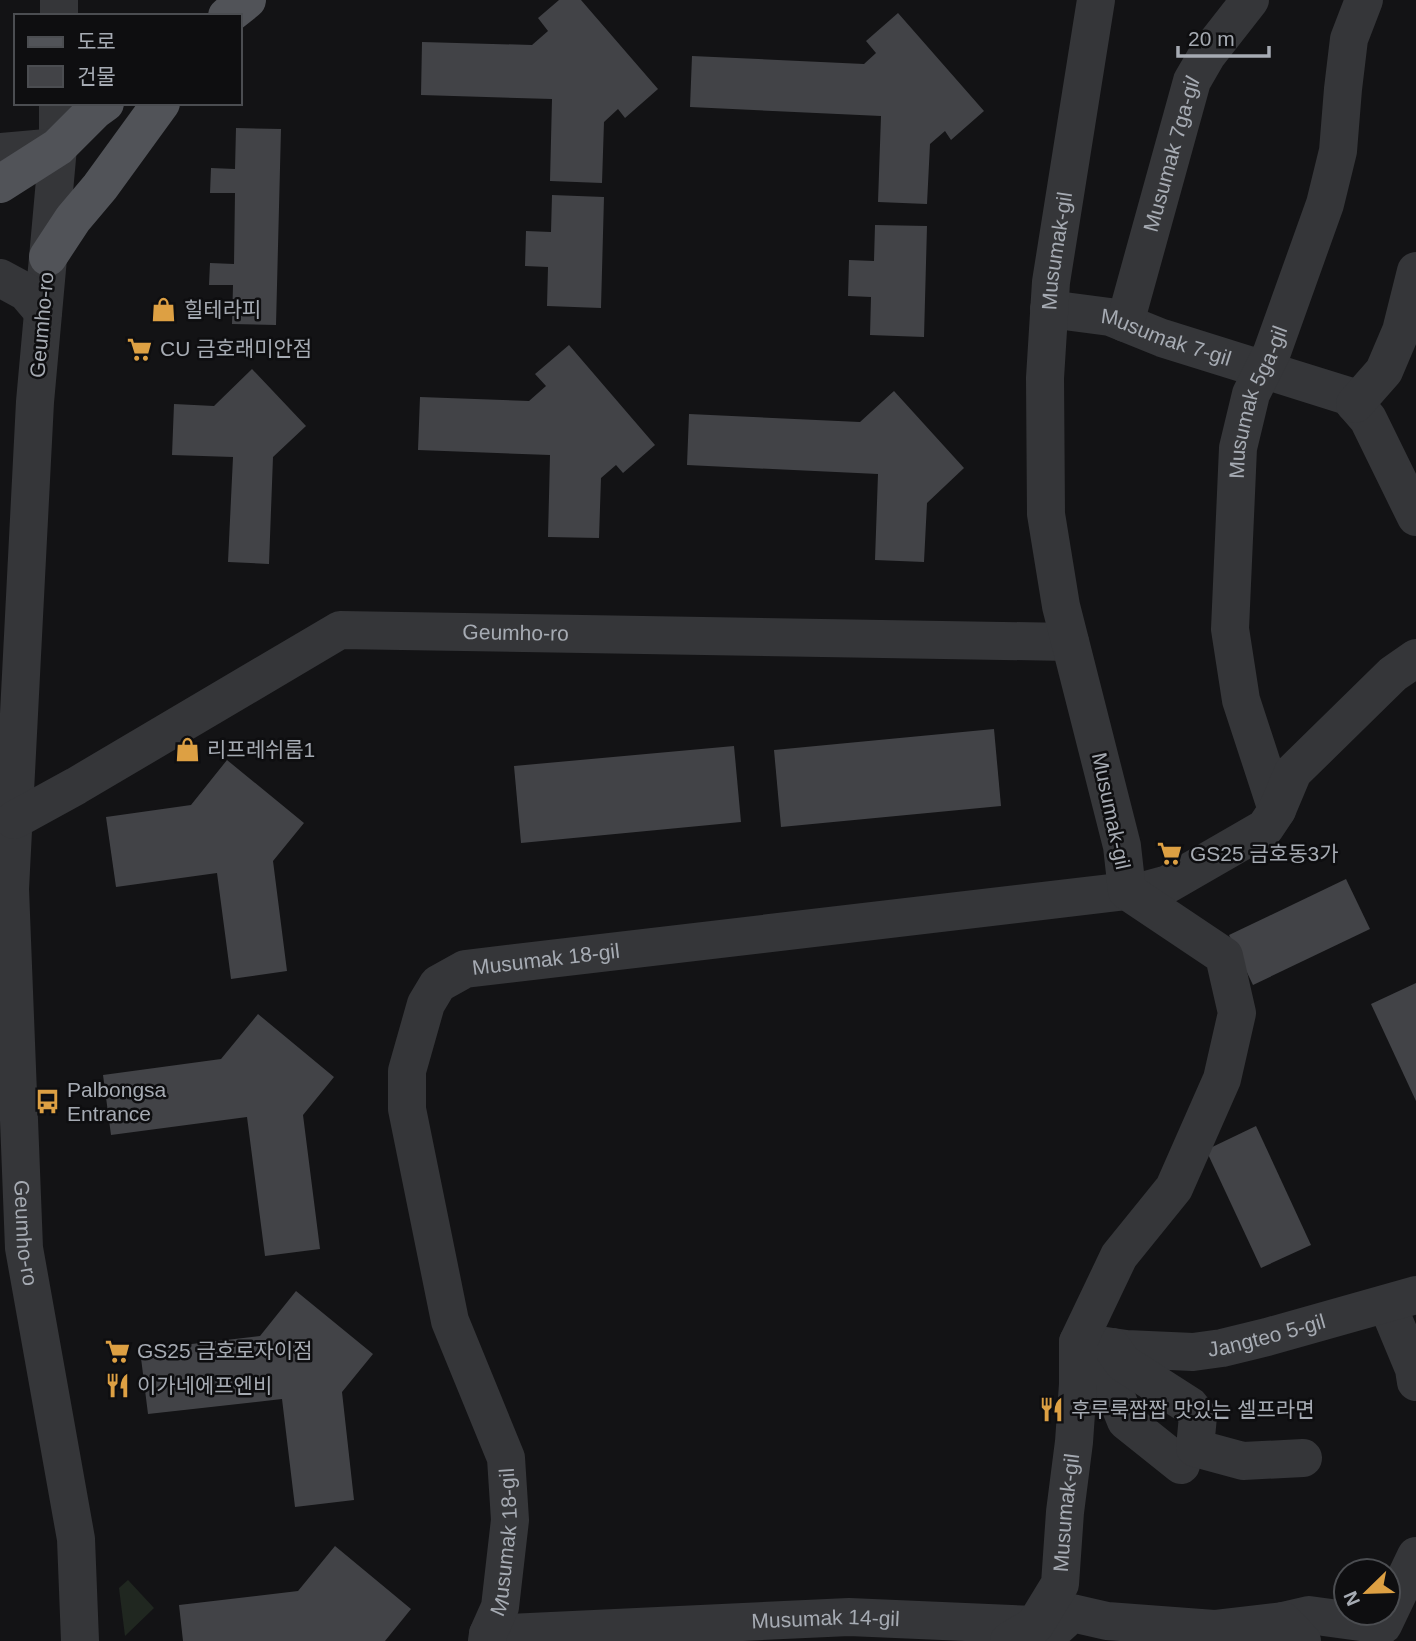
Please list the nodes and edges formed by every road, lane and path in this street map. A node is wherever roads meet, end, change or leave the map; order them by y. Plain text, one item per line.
1 (247, 0) edge
2 (1096, 0) edge
3 (1250, 0) edge
4 (1364, 0) edge
5 (230, 14) edge
6 (58, 105) edge
7 (102, 105) edge
8 (160, 105) edge
9 (58, 147) junction
10 (0, 152) edge
11 (0, 184) edge
12 (48, 257) junction
13 (1416, 271) edge
14 (0, 278) edge
15 (1049, 309) junction
16 (43, 312) junction
17 (1125, 323) junction
18 (1263, 369) junction
19 (1355, 404) junction
20 (1416, 517) edge
21 (1070, 642) junction
22 (1416, 658) edge
23 (1277, 810) junction
24 (13, 820) junction
25 (1127, 891) junction
26 (1401, 1299) edge
27 (1095, 1344) junction
28 (1416, 1382) edge
29 (1303, 1458) dead end
30 (1181, 1465) dead end
31 (1414, 1562) edge
32 (1293, 1631) edge
33 (1022, 1635) edge
34 (487, 1637) edge
35 (80, 1641) edge

1 - 5 main road
2 - 15 street, Musumak-gil
3 - 17 street, Musumak 7ga-gil
4 - 18 street, Musumak 5ga-gil
6 - 9 street, Geumho-ro
7 - 9 main road
8 - 12 main road
9 - 10 street
9 - 11 main road
9 - 12 street, Geumho-ro
12 - 16 street, Geumho-ro
13 - 19 street
14 - 16 street
15 - 17 street, Musumak 7-gil
15 - 21 street, Musumak-gil
16 - 24 street, Geumho-ro
17 - 18 street, Musumak 7-gil
18 - 19 street, Musumak 7-gil
18 - 23 street, Musumak 5ga-gil
19 - 20 street, Musumak 7-gil
21 - 24 street, Geumho-ro
21 - 25 street, Musumak-gil
22 - 23 street
23 - 25 street
24 - 35 street, Geumho-ro
25 - 27 street, Musumak-gil
25 - 34 street, Musumak 18-gil
26 - 27 street, Jangteo 5-gil
26 - 28 street
27 - 29 street
27 - 30 street
27 - 33 street, Musumak-gil
31 - 32 street
32 - 33 street, Musumak 14-gil
33 - 34 street, Musumak 14-gil

